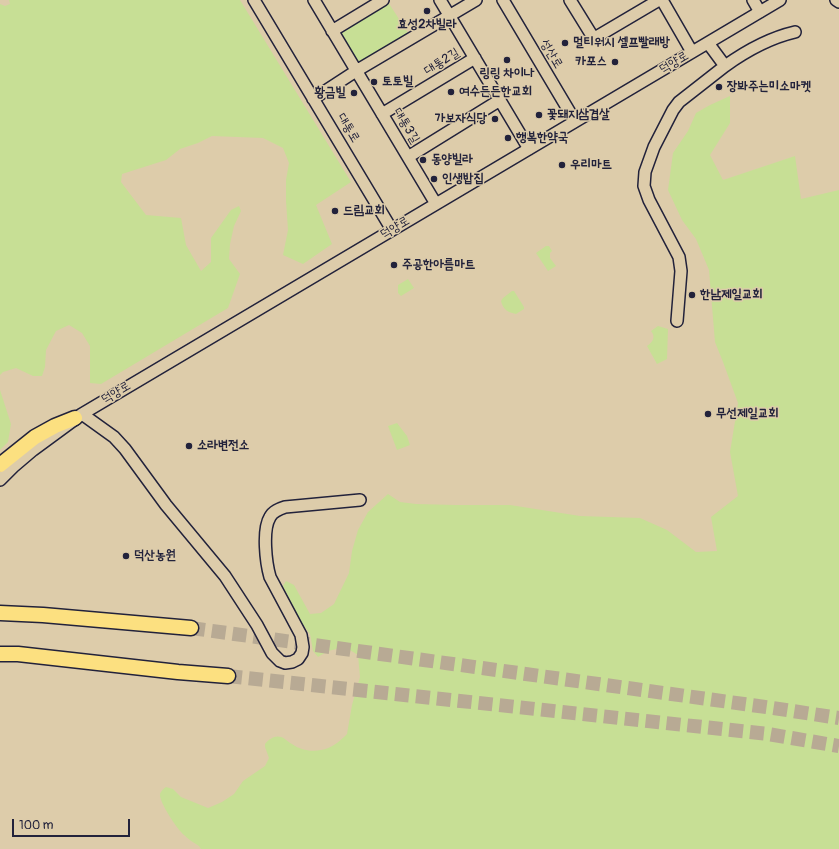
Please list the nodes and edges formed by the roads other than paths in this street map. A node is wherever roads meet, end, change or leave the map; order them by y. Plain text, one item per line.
1 (254, 0) edge
2 (314, 0) edge
3 (383, 0) edge
4 (440, 0) edge
5 (476, 0) edge
6 (503, 0) edge
7 (570, 0) edge
8 (661, 0) edge
9 (753, 0) edge
10 (780, 0) edge
11 (836, 0) edge
12 (839, 2) edge
13 (760, 12) junction
14 (450, 16) junction
15 (332, 31) junction
16 (795, 32) dead end
17 (708, 43) junction
18 (692, 52) junction
19 (475, 58) junction
20 (725, 66) junction
21 (356, 71) junction
22 (314, 99) junction
23 (500, 100) junction
24 (382, 114) junction
25 (575, 121) junction
26 (529, 149) junction
27 (408, 157) junction
28 (436, 204) junction
29 (392, 230) junction
30 (677, 321) dead end
31 (78, 416) junction
32 (0, 465) edge
33 (0, 480) edge
34 (360, 500) dead end
35 (0, 613) edge
36 (192, 628) tunnel mouth
37 (0, 654) edge
38 (228, 676) tunnel mouth

1 - 22 street, 대통로
2 - 15 street, 대통3길
3 - 15 street
4 - 14 street, 대통2길
5 - 14 street
6 - 25 street, 성산로
7 - 8 street
8 - 18 street
9 - 13 street
10 - 13 street, 덕양로
11 - 12 street
13 - 17 street, 덕양로
14 - 19 street, 대통2길
14 - 21 street
15 - 21 street, 대통3길
16 - 20 street
17 - 18 street, 덕양로
17 - 20 street
18 - 25 street, 덕양로
19 - 23 street, 대통2길
19 - 24 street, 대통2길
20 - 30 street
21 - 22 street
21 - 24 street, 대통3길
22 - 29 street, 대통로
23 - 26 street, 대통2길
23 - 27 street
24 - 27 street, 대통3길
25 - 26 street, 덕양로
26 - 28 street, 덕양로
27 - 28 street, 대통3길
28 - 29 street, 덕양로
29 - 31 street, 덕양로
31 - 32 main road
31 - 33 street, 덕양로
31 - 34 street, 덕양로
35 - 36 main road
37 - 38 main road

